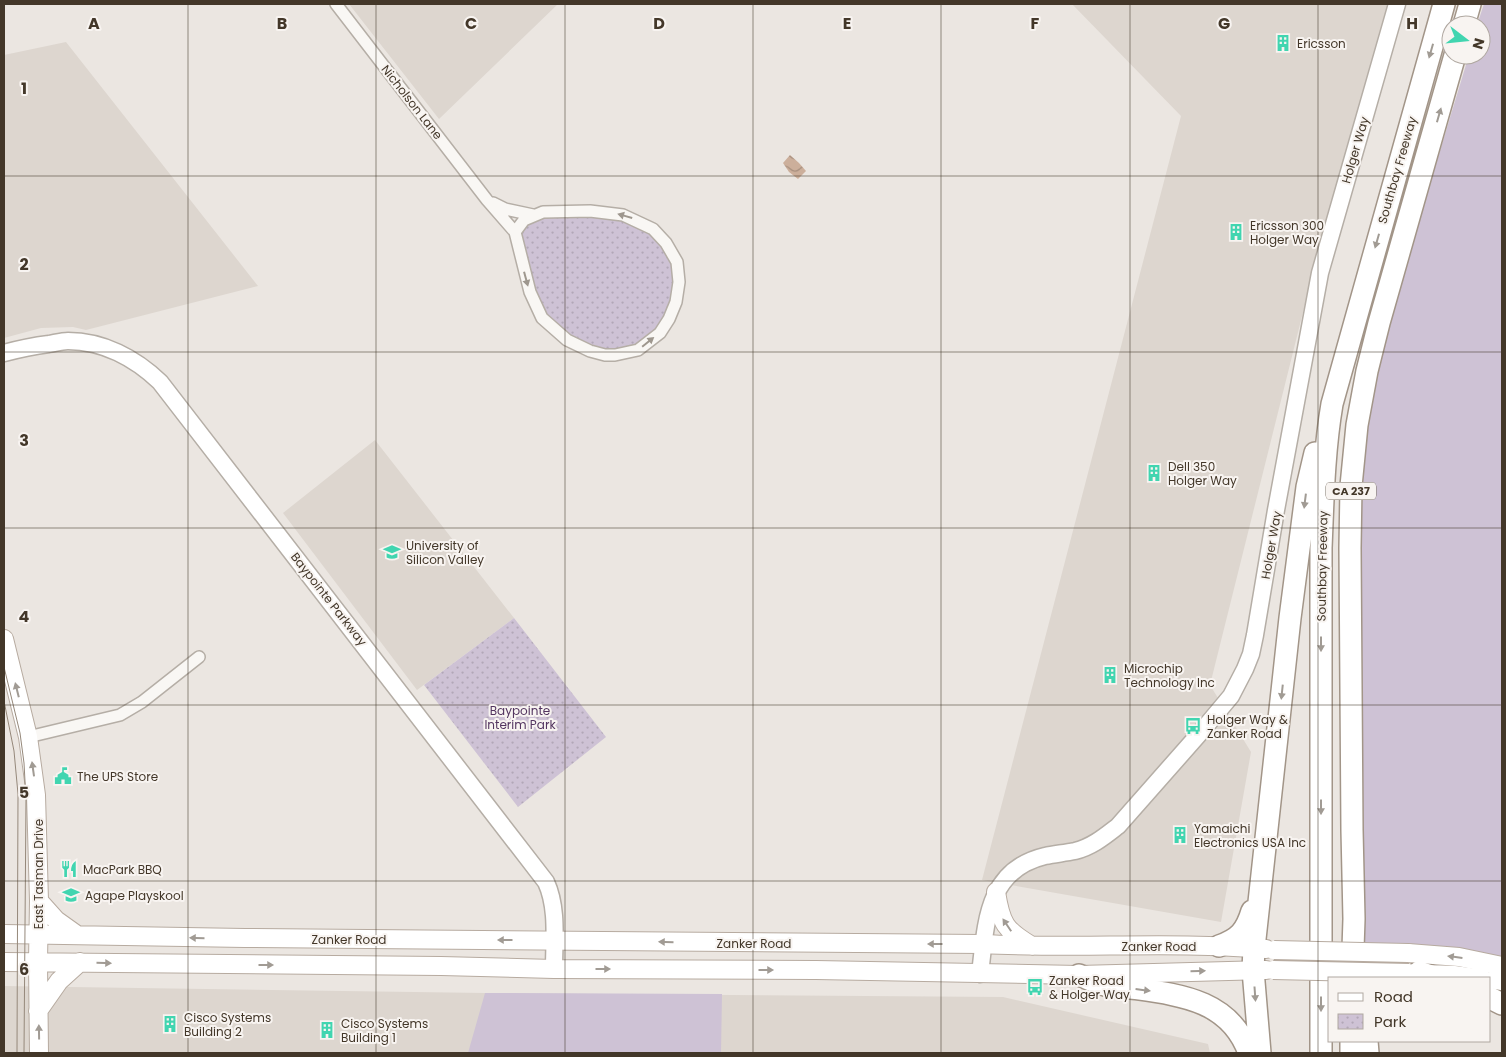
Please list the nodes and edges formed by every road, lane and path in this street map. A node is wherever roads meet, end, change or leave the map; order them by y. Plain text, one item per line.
1 (336, 4) edge
2 (1397, 4) edge
3 (1444, 4) edge
4 (1452, 65) edge
5 (1425, 162) junction
6 (487, 200) junction
7 (533, 215) junction
8 (514, 232) junction
9 (4, 353) edge
10 (1332, 404) junction
11 (4, 639) edge
12 (199, 658) dead end
13 (28, 737) junction
14 (1262, 877) junction
15 (996, 892) junction
16 (39, 901) junction
17 (1354, 919) junction
18 (4, 934) edge
19 (38, 934) junction
20 (77, 935) junction
21 (554, 940) junction
22 (983, 944) junction
23 (1033, 946) junction
24 (1219, 946) junction
25 (1264, 949) junction
26 (4, 962) edge
27 (38, 962) junction
28 (80, 962) junction
29 (1502, 966) edge
30 (554, 968) junction
31 (1263, 970) junction
32 (980, 974) junction
33 (1422, 974) edge
34 (1079, 975) junction
35 (1343, 977) edge
36 (1352, 977) edge
37 (1360, 977) edge
38 (1476, 977) edge
39 (38, 1011) junction
40 (39, 1053) edge
41 (1250, 1053) edge
42 (1260, 1053) edge
43 (1321, 1053) edge

1 - 6 street, Nicholson Lane
2 - 15 street, Holger Way
3 -> 10 highway, Southbay Freeway / CA 237
5 -> 4 highway, Southbay Freeway / CA 237
5 - 17 highway, Southbay Freeway / CA 237
5 - 35 highway
6 - 7 street, Nicholson Lane
6 - 8 street, Nicholson Lane
7 - 8 street
8 -> 7 street, Nicholson Lane
9 - 21 street, Baypointe Parkway
10 -> 14 highway
10 -> 43 highway, Southbay Freeway / CA 237
13 -> 11 main road, East Tasman Drive
12 - 13 street
16 -> 13 main road, East Tasman Drive
14 - 24 highway
14 - 25 highway
15 - 22 street, Holger Way
23 -> 15 main road
16 - 19 main road, East Tasman Drive
16 - 20 main road
17 - 36 highway, Southbay Freeway / CA 237
17 - 37 highway
18 - 19 main road, Zanker Road
19 - 20 main road, Zanker Road
19 - 27 main road, East Tasman Drive
21 -> 20 main road, Zanker Road
22 -> 21 main road, Zanker Road
21 - 30 street, Baypointe Parkway
22 - 23 main road, Zanker Road
22 - 32 street, Holger Way
23 - 24 main road, Zanker Road
24 - 25 main road, Zanker Road
29 -> 25 main road, Zanker Road, bridge
25 - 31 highway
26 - 27 main road, Zanker Road
27 - 28 main road, Zanker Road
27 - 39 main road, East Tasman Drive
28 -> 30 main road, Zanker Road
28 - 39 main road
30 -> 32 main road, Zanker Road
31 - 33 main road, Zanker Road, bridge
34 -> 31 main road, Zanker Road
31 -> 42 highway
32 - 34 main road, Zanker Road
33 - 38 street, Zanker Road
34 -> 41 highway
40 -> 39 main road, East Tasman Drive

